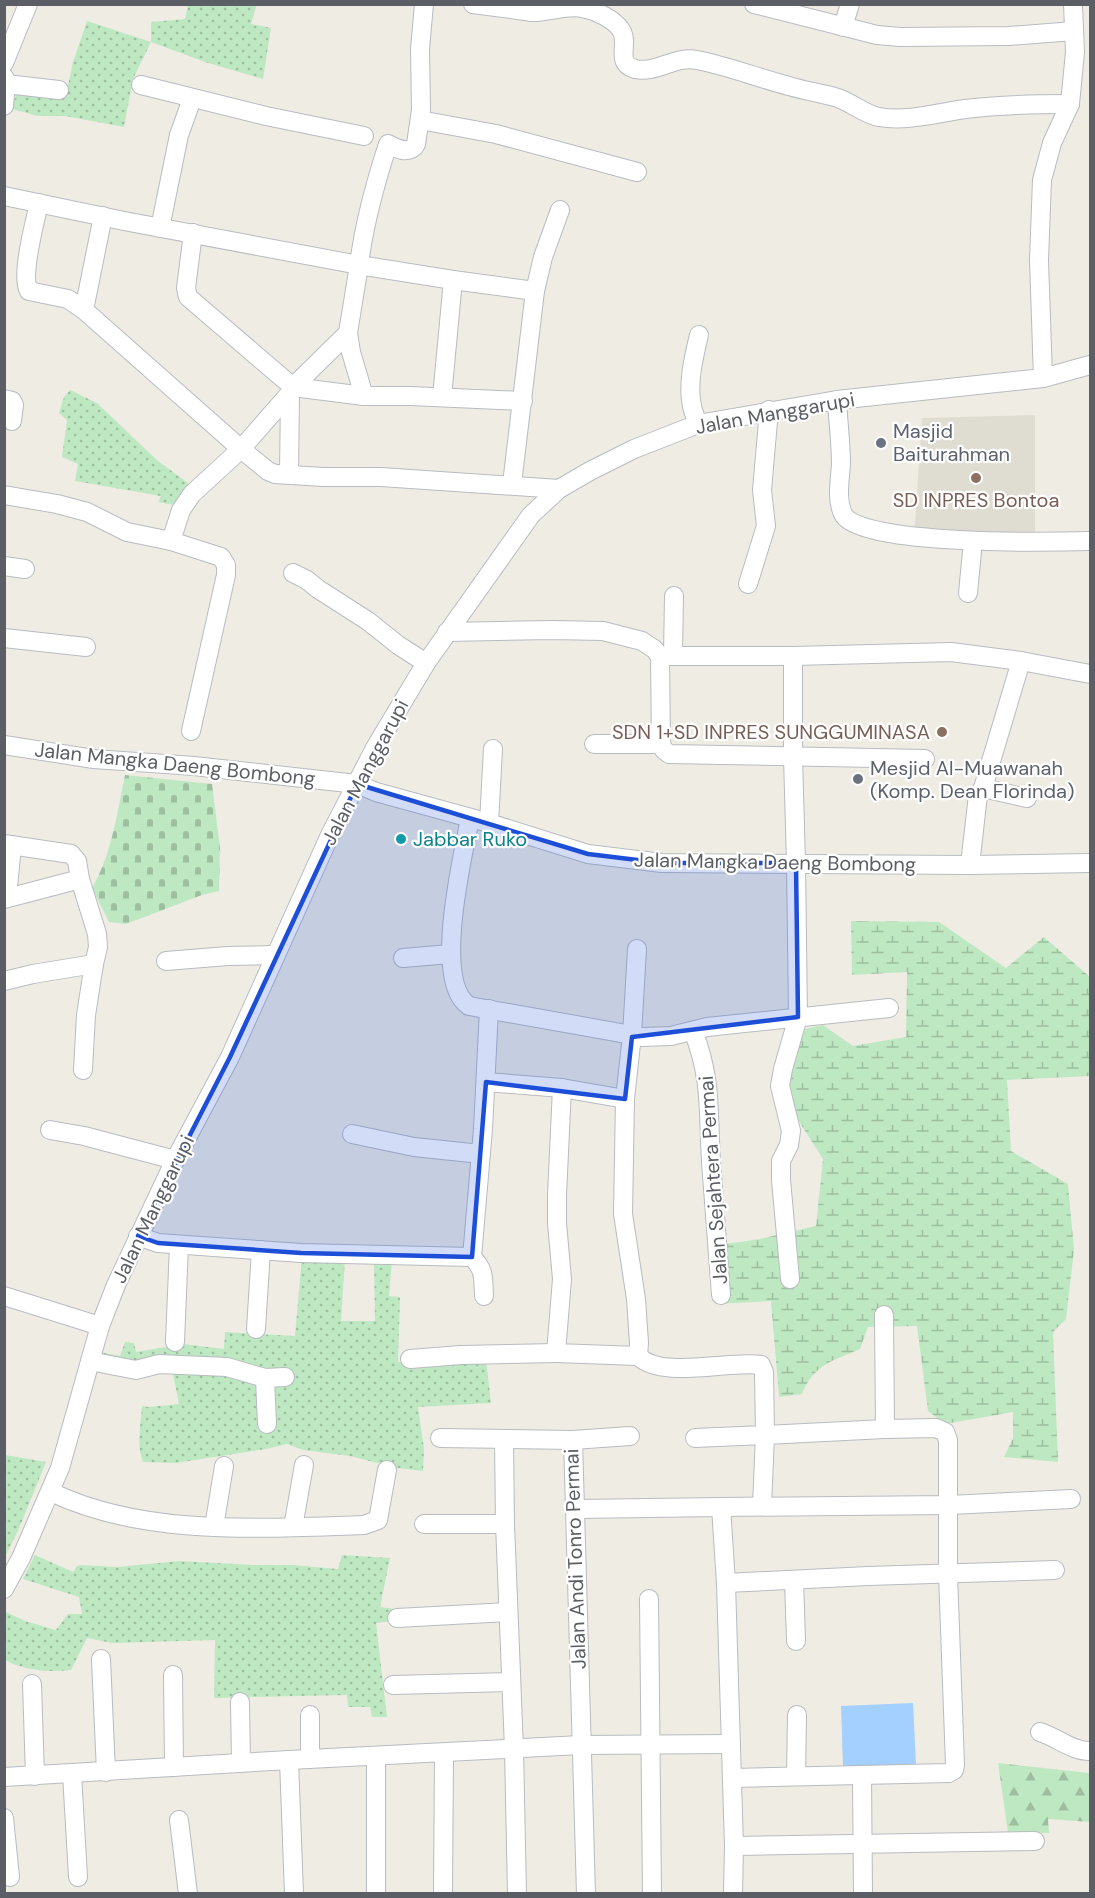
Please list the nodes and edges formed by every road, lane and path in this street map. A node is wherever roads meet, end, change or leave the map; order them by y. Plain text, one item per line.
1 (28, 4) edge
2 (424, 4) edge
3 (473, 4) edge
4 (754, 4) edge
5 (850, 4) edge
6 (1073, 4) edge
7 (533, 8) edge
8 (843, 27) junction
9 (1074, 31) junction
10 (4, 63) edge
11 (5, 81) edge
12 (141, 85) dead end
13 (59, 90) dead end
14 (192, 99) junction
15 (1070, 104) junction
16 (4, 106) edge
17 (421, 116) junction
18 (364, 136) dead end
19 (637, 172) dead end
20 (4, 196) edge
21 (39, 204) junction
22 (560, 210) dead end
23 (103, 216) junction
24 (160, 228) junction
25 (193, 233) junction
26 (359, 265) junction
27 (453, 280) junction
28 (535, 291) junction
29 (84, 310) junction
30 (348, 333) junction
31 (699, 335) dead end
32 (1090, 365) edge
33 (1043, 378) junction
34 (292, 390) junction
35 (364, 396) junction
36 (442, 397) junction
37 (4, 399) edge
38 (523, 400) junction
39 (837, 400) junction
40 (769, 410) junction
41 (12, 421) dead end
42 (698, 424) junction
43 (241, 449) junction
44 (289, 474) junction
45 (512, 484) junction
46 (559, 489) junction
47 (4, 495) edge
48 (171, 541) junction
49 (973, 541) junction
50 (1090, 541) edge
51 (4, 566) edge
52 (25, 569) dead end
53 (293, 573) dead end
54 (748, 584) dead end
55 (968, 593) dead end
56 (674, 596) dead end
57 (447, 632) junction
58 (4, 638) edge
59 (86, 647) dead end
60 (667, 655) junction
61 (793, 656) junction
62 (1022, 661) junction
63 (426, 663) junction
64 (1090, 674) edge
65 (191, 731) dead end
66 (594, 744) dead end
67 (661, 744) junction
68 (4, 745) edge
69 (493, 749) dead end
70 (793, 757) junction
71 (925, 759) dead end
72 (357, 784) junction
73 (983, 788) junction
74 (1027, 798) dead end
75 (470, 818) junction
76 (489, 823) junction
77 (8, 844) edge
78 (796, 863) junction
79 (1090, 863) edge
80 (970, 865) junction
81 (80, 879) junction
82 (6, 898) edge
83 (637, 949) dead end
84 (450, 954) junction
85 (275, 955) junction
86 (403, 958) dead end
87 (166, 962) dead end
88 (94, 964) junction
89 (4, 981) edge
90 (889, 1008) dead end
91 (489, 1010) junction
92 (798, 1017) junction
93 (693, 1031) junction
94 (632, 1035) junction
95 (83, 1070) dead end
96 (486, 1082) junction
97 (561, 1088) junction
98 (625, 1099) junction
99 (50, 1130) dead end
100 (352, 1134) dead end
101 (481, 1154) junction
102 (175, 1160) junction
103 (138, 1236) junction
104 (179, 1245) junction
105 (261, 1250) junction
106 (472, 1257) junction
107 (790, 1279) dead end
108 (721, 1294) dead end
109 (4, 1296) edge
110 (484, 1296) dead end
111 (884, 1315) dead end
112 (100, 1326) junction
113 (256, 1329) dead end
114 (175, 1342) dead end
115 (555, 1353) junction
116 (638, 1356) junction
117 (410, 1359) dead end
118 (90, 1361) junction
119 (285, 1377) dead end
120 (265, 1378) junction
121 (267, 1424) dead end
122 (885, 1429) junction
123 (765, 1435) junction
124 (630, 1436) dead end
125 (440, 1438) dead end
126 (695, 1438) dead end
127 (504, 1440) junction
128 (573, 1440) junction
129 (304, 1465) dead end
130 (224, 1466) dead end
131 (387, 1470) dead end
132 (51, 1492) junction
133 (1071, 1499) dead end
134 (950, 1505) junction
135 (762, 1506) junction
136 (721, 1507) junction
137 (576, 1509) junction
138 (424, 1524) dead end
139 (505, 1524) junction
140 (214, 1527) junction
141 (293, 1527) junction
142 (1055, 1570) dead end
143 (948, 1574) junction
144 (794, 1580) junction
145 (726, 1583) junction
146 (4, 1589) edge
147 (649, 1599) dead end
148 (508, 1612) junction
149 (397, 1618) dead end
150 (796, 1641) dead end
151 (101, 1659) dead end
152 (173, 1675) dead end
153 (511, 1682) junction
154 (32, 1684) dead end
155 (393, 1685) dead end
156 (240, 1702) dead end
157 (310, 1715) dead end
158 (797, 1715) dead end
159 (1040, 1732) dead end
160 (651, 1744) junction
161 (730, 1744) junction
162 (581, 1745) junction
163 (514, 1749) junction
164 (1090, 1751) edge
165 (444, 1753) junction
166 (376, 1756) junction
167 (310, 1759) junction
168 (289, 1761) junction
169 (241, 1763) junction
170 (174, 1767) junction
171 (105, 1772) junction
172 (72, 1774) junction
173 (862, 1775) junction
174 (35, 1776) junction
175 (796, 1776) junction
176 (4, 1777) edge
177 (732, 1778) junction
178 (4, 1818) edge
179 (180, 1820) dead end
180 (1035, 1841) dead end
181 (863, 1843) junction
182 (734, 1846) junction
183 (10, 1877) dead end
184 (78, 1877) dead end
185 (188, 1893) edge
186 (294, 1893) edge
187 (376, 1893) edge
188 (443, 1893) edge
189 (517, 1893) edge
190 (586, 1893) edge
191 (652, 1893) edge
192 (734, 1893) edge
193 (863, 1893) edge

1 - 10 street
2 - 17 street
3 - 7 street
4 - 8 street
5 - 8 street
6 - 9 street
7 - 15 street
8 - 9 street
9 - 15 street
11 - 13 street
11 - 16 street
12 - 14 street
14 - 18 street
14 - 24 street
15 - 33 street
17 - 19 street
17 - 26 street
20 - 21 street
21 - 23 street
21 - 29 street
22 - 28 street
23 - 24 street
23 - 29 street
24 - 25 street
25 - 26 street
25 - 34 street
26 - 27 street
26 - 30 street
27 - 28 street
27 - 36 street
28 - 38 street
29 - 43 street
30 - 34 street
30 - 35 street
31 - 42 street
32 - 33 street, Jalan Manggarupi
33 - 39 street, Jalan Manggarupi
34 - 35 street
34 - 43 street
34 - 44 street
35 - 36 street
36 - 38 street
37 - 41 street
38 - 45 street
39 - 40 street, Jalan Manggarupi
39 - 49 street
40 - 42 street, Jalan Manggarupi
40 - 54 street
42 - 46 street, Jalan Manggarupi
43 - 44 street
43 - 48 street
44 - 45 street
45 - 46 street
46 - 57 street, Jalan Manggarupi
47 - 48 street
48 - 65 street
49 - 50 street
49 - 55 street
51 - 52 street
53 - 63 street
56 - 60 street
57 - 60 street
57 - 63 street, Jalan Manggarupi
58 - 59 street
60 - 61 street
60 - 67 street
61 - 62 street
61 - 70 street
62 - 64 street
62 - 73 street
63 - 72 street, Jalan Manggarupi
66 - 67 street
67 - 70 street
68 - 72 street, Jalan Mangka Daeng Bombong
69 - 76 street
70 - 71 street
70 - 78 street
72 - 75 street, Jalan Mangka Daeng Bombong
72 - 85 street, Jalan Manggarupi
73 - 74 street
73 - 80 street
75 - 76 street, Jalan Mangka Daeng Bombong
75 - 84 street
76 - 78 street, Jalan Mangka Daeng Bombong
77 - 81 street
77 - 82 street
78 - 80 street, Jalan Mangka Daeng Bombong
78 - 92 street
79 - 80 street, Jalan Mangka Daeng Bombong
81 - 82 street
81 - 88 street
83 - 94 street
84 - 86 street
84 - 91 street
85 - 87 street
85 - 102 street, Jalan Manggarupi
88 - 89 street
88 - 95 street
90 - 92 street
91 - 94 street
91 - 96 street
92 - 93 street
92 - 107 street
93 - 94 street
93 - 108 street, Jalan Sejahtera Permai
94 - 98 street
96 - 97 street
96 - 101 street
97 - 98 street
97 - 115 street
98 - 116 street
99 - 102 street
100 - 101 street
101 - 106 street
102 - 103 street, Jalan Manggarupi
103 - 104 street
103 - 112 street, Jalan Manggarupi
104 - 105 street
104 - 114 street
105 - 106 street
105 - 113 street
106 - 110 street
109 - 112 street
111 - 122 street
112 - 118 street, Jalan Manggarupi
115 - 116 street
115 - 117 street
116 - 123 street
118 - 120 street
118 - 132 street, Jalan Manggarupi
119 - 120 street
120 - 121 street
122 - 123 street
122 - 134 street
123 - 126 street
123 - 135 street
124 - 128 street
125 - 127 street, Jalan Andi Tonro Permai
127 - 128 street, Jalan Andi Tonro Permai
127 - 139 street
128 - 137 street, Jalan Andi Tonro Permai
129 - 141 street
130 - 140 street
131 - 141 street
132 - 140 street
132 - 146 street, Jalan Manggarupi
133 - 134 street
134 - 135 street
134 - 143 street
135 - 136 street
136 - 137 street
136 - 145 street
137 - 162 street, Jalan Andi Tonro Permai
138 - 139 street
139 - 148 street
140 - 141 street
142 - 143 street
143 - 144 street
143 - 173 street
144 - 145 street
144 - 150 street
145 - 161 street
147 - 160 street
148 - 149 street
148 - 153 street
151 - 171 street
152 - 170 street
153 - 155 street
153 - 163 street
154 - 174 street
156 - 169 street
157 - 167 street
158 - 175 street
159 - 164 street
160 - 161 street
160 - 162 street
160 - 191 street
161 - 177 street
162 - 163 street
162 - 190 street, Jalan Andi Tonro Permai
163 - 165 street
163 - 189 street
165 - 166 street
165 - 188 street
166 - 167 street
166 - 187 street
167 - 168 street
168 - 169 street
168 - 186 street
169 - 170 street
170 - 171 street
171 - 172 street
172 - 174 street
172 - 184 street
173 - 175 street
173 - 181 street
174 - 176 street
175 - 177 street
177 - 182 street
178 - 183 street
179 - 185 street
180 - 181 street
181 - 182 street
181 - 193 street
182 - 192 street

